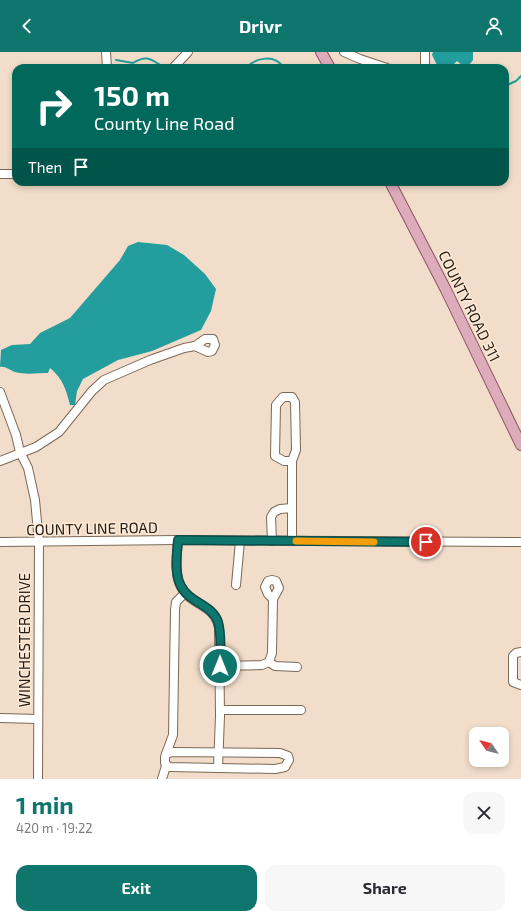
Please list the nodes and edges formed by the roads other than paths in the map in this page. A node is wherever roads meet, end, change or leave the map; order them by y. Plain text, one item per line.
1 (106, 52) edge
2 (188, 52) edge
3 (321, 52) edge
4 (344, 52) edge
5 (425, 52) edge
6 (106, 64) edge
7 (177, 64) edge
8 (328, 64) edge
9 (375, 64) edge
10 (424, 64) edge
11 (0, 174) edge
12 (12, 174) edge
13 (392, 186) edge
14 (195, 346) dead end
15 (0, 392) edge
16 (521, 445) edge
17 (20, 452) junction
18 (0, 461) edge
19 (292, 461) junction
20 (292, 508) junction
21 (178, 540) junction
22 (240, 541) junction
23 (272, 541) junction
24 (292, 541) junction
25 (0, 542) edge
26 (521, 542) edge
27 (39, 543) junction
28 (236, 585) dead end
29 (185, 593) junction
30 (273, 599) dead end
31 (521, 652) edge
32 (269, 662) junction
33 (220, 666) junction
34 (297, 667) dead end
35 (521, 684) edge
36 (220, 710) junction
37 (301, 710) dead end
38 (0, 718) edge
39 (38, 719) junction
40 (218, 752) junction
41 (166, 754) junction
42 (166, 766) junction
43 (218, 768) junction
44 (38, 779) edge
45 (162, 779) edge

1 - 6 street
2 - 7 street
3 - 8 main road
4 - 9 street
5 - 10 street
11 - 12 street
13 - 16 main road, COUNTY ROAD 311
14 - 17 street
15 - 17 street, WINCHESTER DRIVE
17 - 18 street
17 - 27 street, WINCHESTER DRIVE
19 - 19 street
19 - 20 street
20 - 23 street
20 - 24 street
21 - 22 street, COUNTY LINE ROAD
21 - 27 street, COUNTY LINE ROAD
21 - 29 street
22 - 23 street, COUNTY LINE ROAD
22 - 28 street
23 - 24 street, COUNTY LINE ROAD
24 - 26 street, COUNTY LINE ROAD
25 - 27 street, COUNTY LINE ROAD
27 - 39 street, WINCHESTER DRIVE
29 - 33 street
29 - 41 street
30 - 32 street
31 - 35 street
32 - 33 street
32 - 34 street
33 - 36 street
36 - 37 street
36 - 40 street
38 - 39 street
39 - 44 street, WINCHESTER DRIVE
40 - 41 street
40 - 43 street
40 - 43 street
41 - 42 street
42 - 43 street
42 - 45 street

